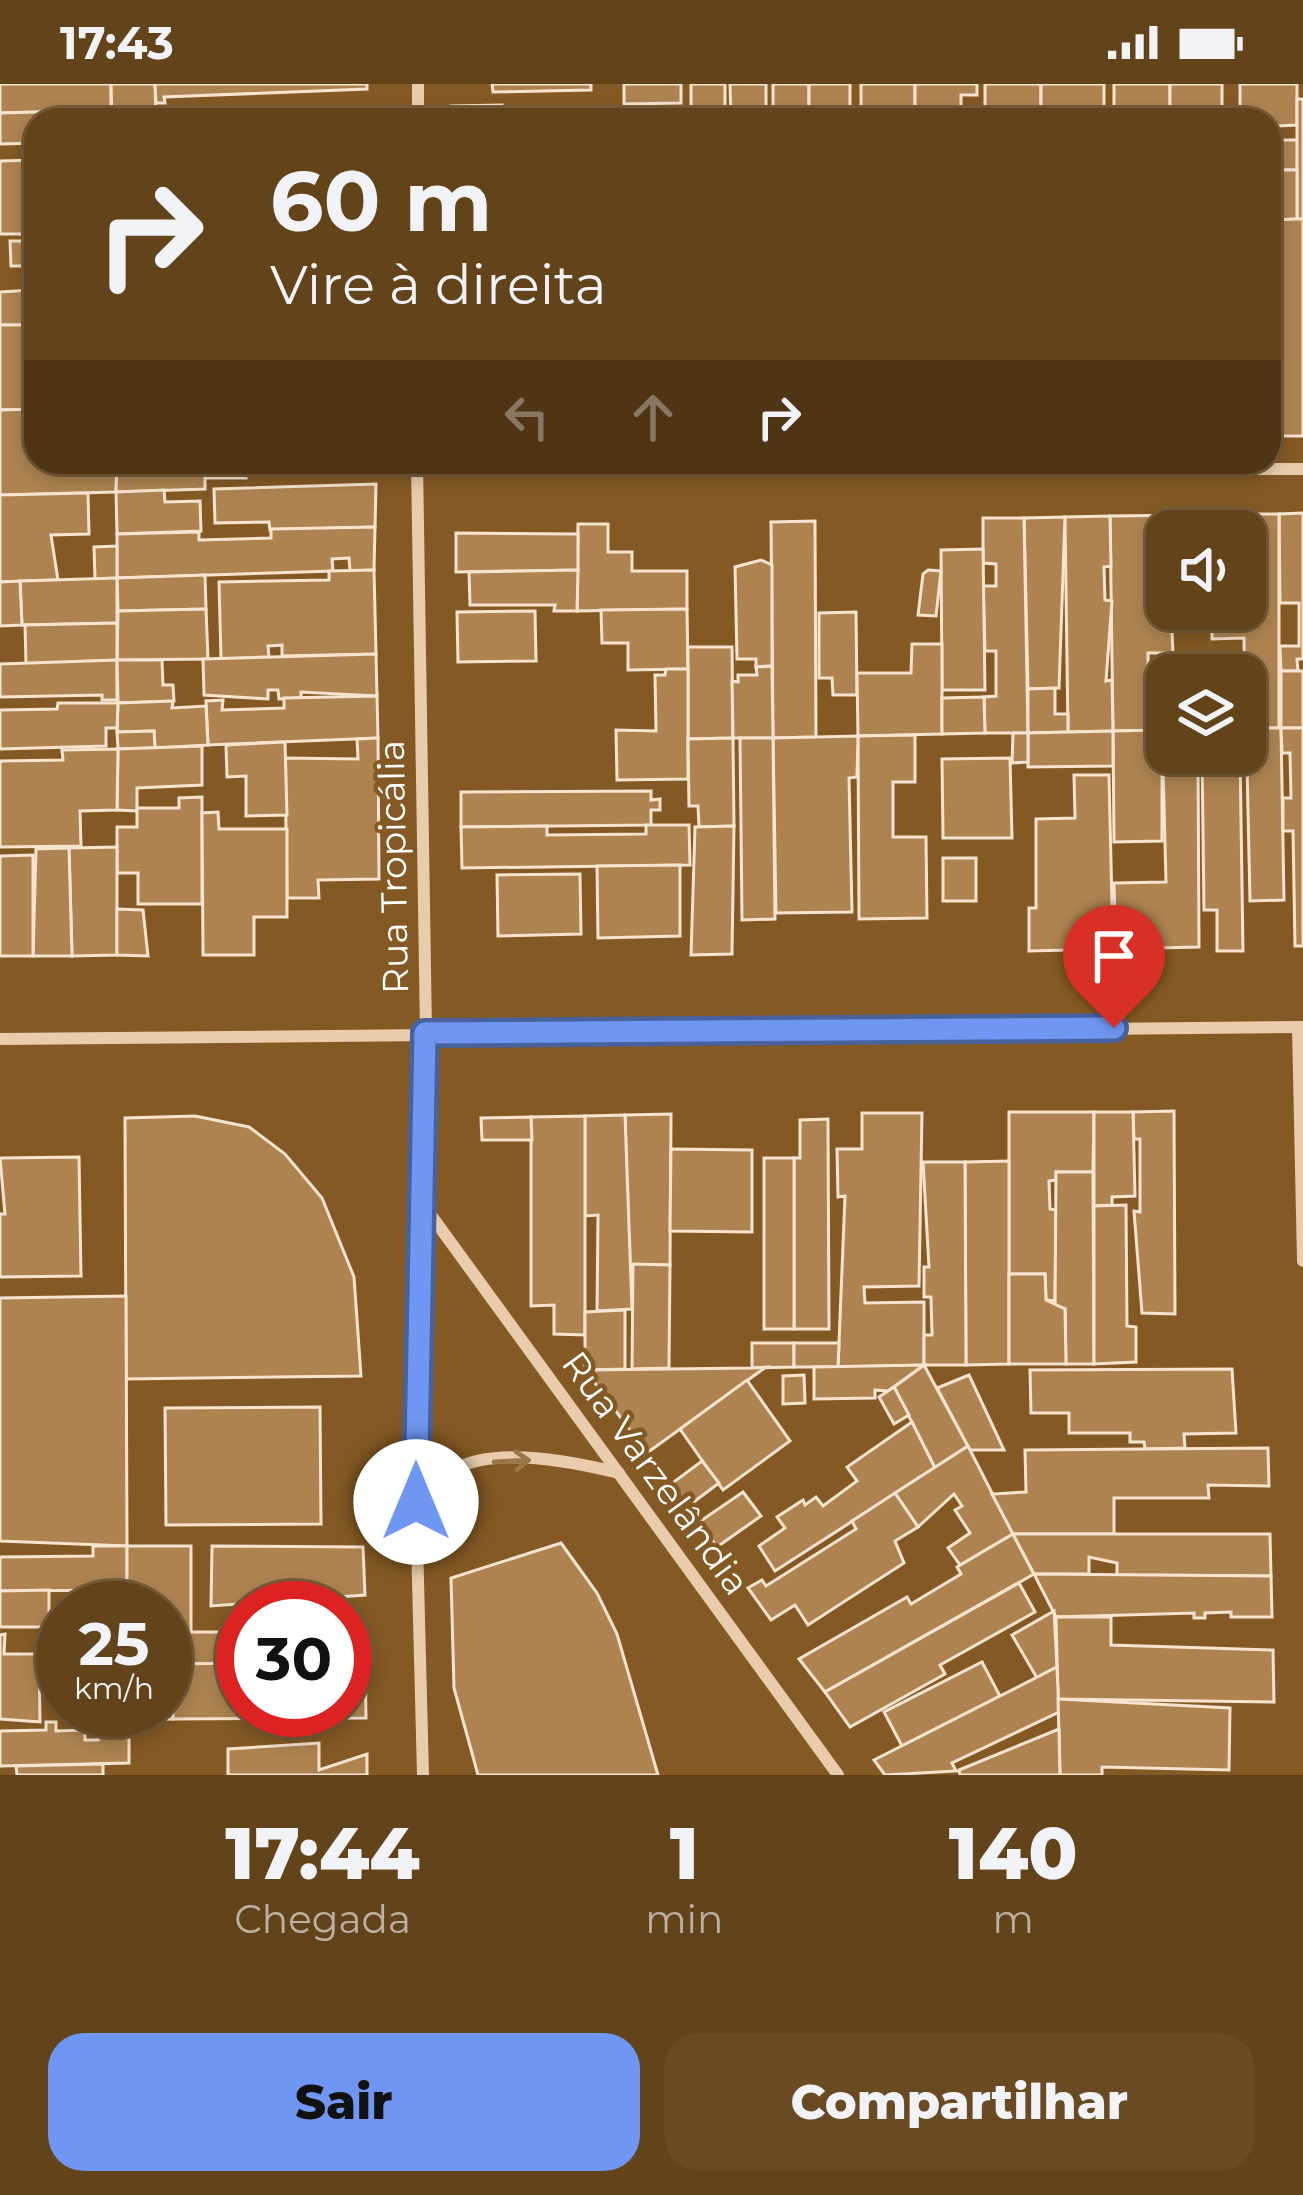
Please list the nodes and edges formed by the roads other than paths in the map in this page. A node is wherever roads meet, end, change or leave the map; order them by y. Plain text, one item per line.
1 (417, 474) edge
2 (1301, 1027) edge
3 (425, 1033) junction
4 (0, 1039) edge
5 (424, 1206) junction
6 (1303, 1262) edge
7 (619, 1473) junction
8 (416, 1502) junction
9 (423, 1775) edge
10 (838, 1775) edge

1 - 3 street, Rua Tropicália
2 - 3 street
2 - 6 street
3 - 4 street
3 - 5 street, Rua Tropicália
5 - 7 street, Rua Varzelândia
5 - 8 street, Rua Tropicália
8 -> 7 street
7 - 10 street, Rua Varzelândia
8 - 9 street, Rua Tropicália

